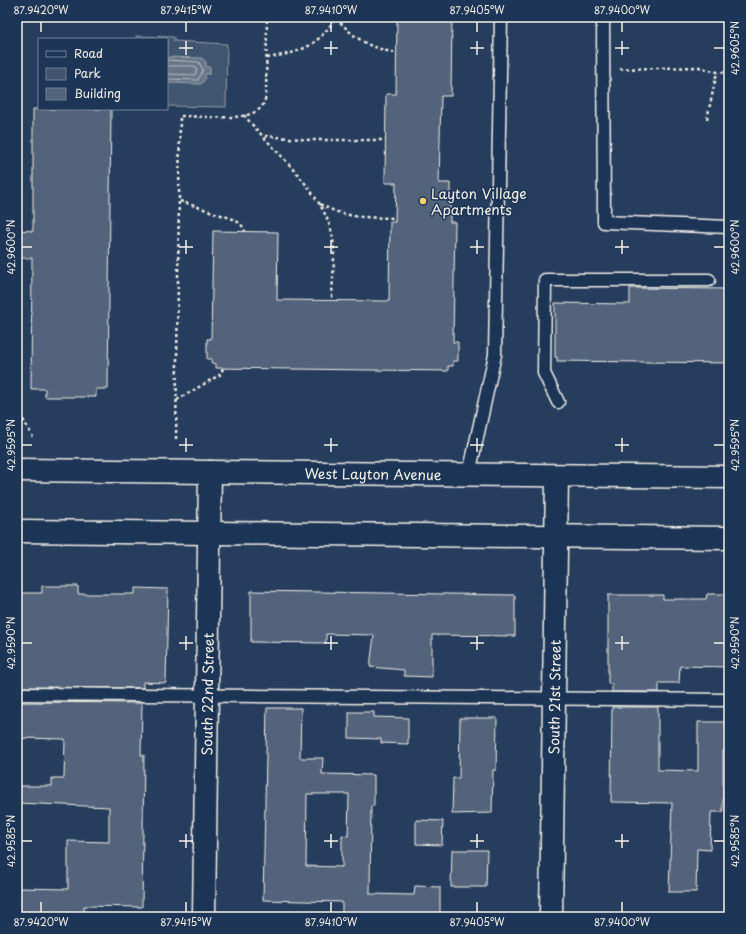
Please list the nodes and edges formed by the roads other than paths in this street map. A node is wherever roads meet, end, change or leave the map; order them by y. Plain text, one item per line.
1 (501, 17) edge
2 (603, 17) edge
3 (729, 227) edge
4 (709, 280) dead end
5 (558, 402) dead end
6 (17, 470) edge
7 (210, 472) junction
8 (469, 474) junction
9 (558, 476) junction
10 (729, 477) edge
11 (17, 531) edge
12 (210, 533) junction
13 (557, 536) junction
14 (729, 538) edge
15 (17, 694) edge
16 (207, 696) junction
17 (555, 698) junction
18 (729, 700) edge
19 (204, 917) edge
20 (551, 917) edge

1 - 8 lane
2 - 3 lane
4 - 5 lane
6 - 7 main road, West Layton Avenue
7 - 8 main road, West Layton Avenue
7 - 12 main road, South 22nd Street
8 - 9 main road, West Layton Avenue
9 - 10 main road, West Layton Avenue
9 - 13 main road, South 21st Street
11 - 12 main road
12 - 13 main road
12 - 16 main road, South 22nd Street
13 - 14 main road
13 - 17 main road, South 21st Street
15 - 16 lane
16 - 17 lane
16 - 19 main road, South 22nd Street
17 - 18 lane
17 - 20 main road, South 21st Street

